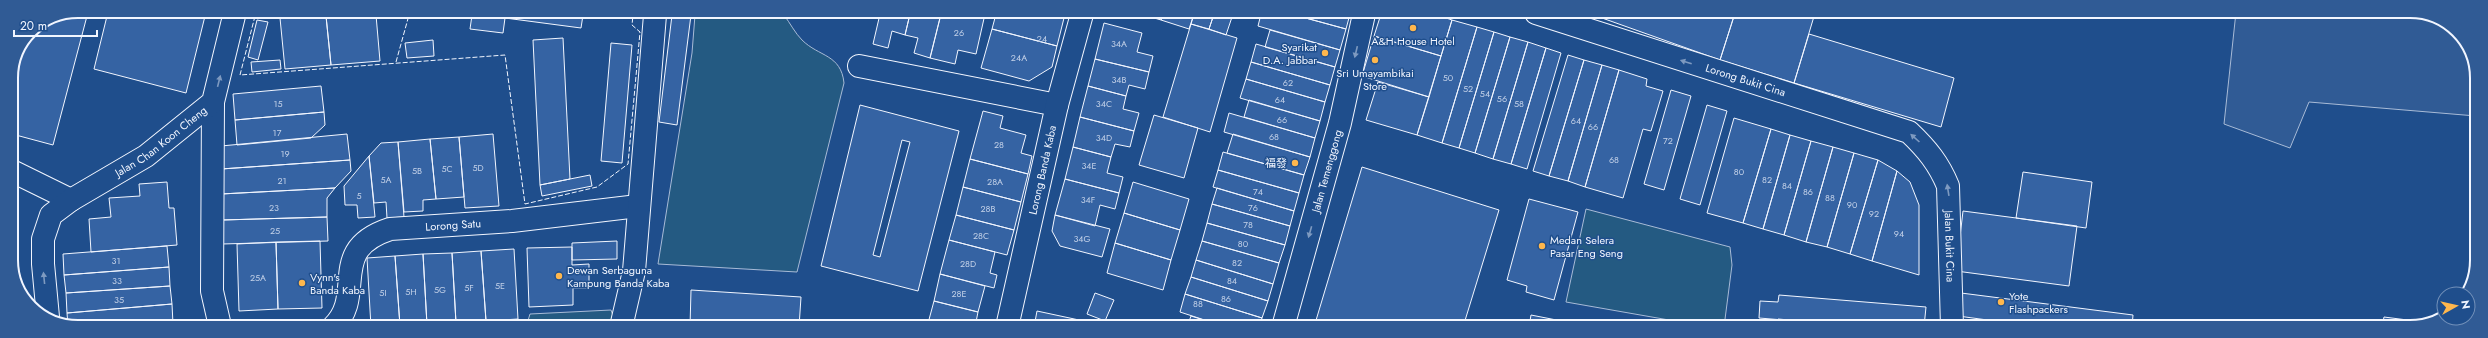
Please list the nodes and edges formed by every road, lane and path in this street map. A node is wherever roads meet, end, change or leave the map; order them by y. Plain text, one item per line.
1 (234, 18) edge
2 (655, 18) edge
3 (1081, 18) edge
4 (1363, 18) edge
5 (1552, 18) edge
6 (860, 66) dead end
7 (213, 102) junction
8 (1057, 105) junction
9 (1941, 167) joint
10 (18, 173) edge
11 (71, 200) junction
12 (638, 206) junction
13 (48, 311) edge
14 (219, 320) edge
15 (340, 320) edge
16 (623, 320) edge
17 (1009, 320) edge
18 (1285, 320) edge
19 (1952, 320) edge

7 -> 1 street, Jalan Chan Koon Cheng
2 - 12 street
3 - 8 street, Lorong Banda Kaba
4 -> 18 street, Jalan Temenggong
9 -> 5 street, Lorong Bukit Cina
6 - 8 street
7 - 11 street, Jalan Chan Koon Cheng
7 - 14 street
8 - 17 street, Lorong Banda Kaba
19 -> 9 street, Jalan Bukit Cina
10 - 11 street
13 -> 11 street, Jalan Chan Koon Cheng
12 - 15 street, Lorong Satu
12 - 16 street

